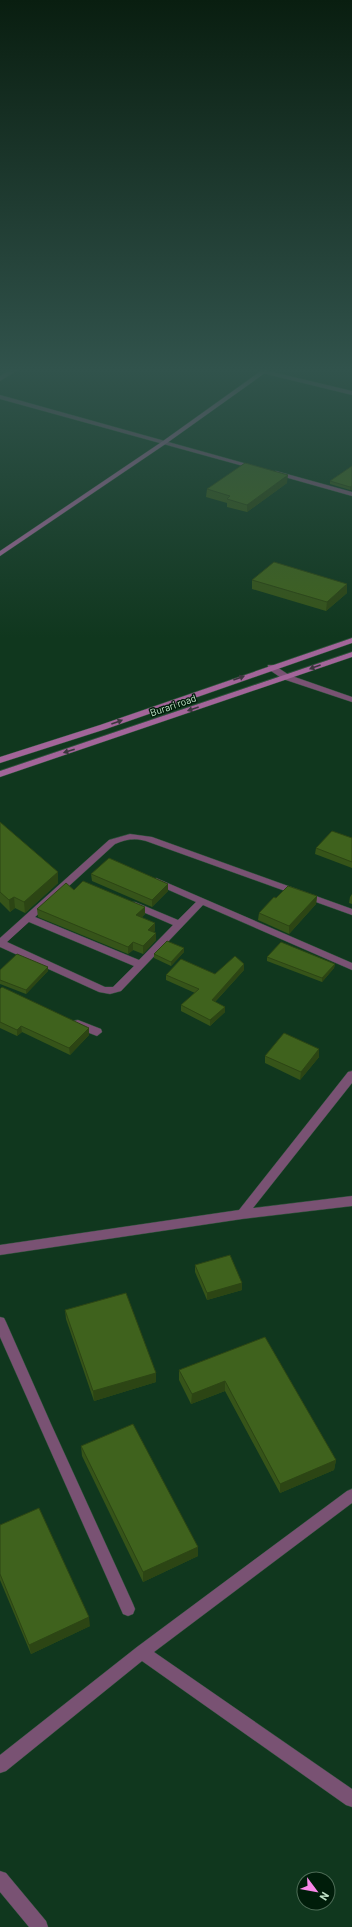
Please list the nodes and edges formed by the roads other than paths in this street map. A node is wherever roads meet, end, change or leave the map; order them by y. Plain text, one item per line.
1 (142, 458) edge
2 (222, 458) edge
3 (262, 469) edge
4 (270, 472) edge
5 (352, 494) edge
6 (0, 554) edge
7 (352, 640) edge
8 (352, 654) edge
9 (272, 667) junction
10 (286, 677) junction
11 (352, 700) edge
12 (0, 760) edge
13 (0, 774) edge
14 (146, 876) edge
15 (122, 900) edge
16 (202, 901) junction
17 (352, 912) edge
18 (28, 918) junction
19 (180, 924) junction
20 (0, 943) edge
21 (141, 965) junction
22 (352, 967) edge
23 (69, 1019) edge
24 (96, 1032) dead end
25 (352, 1075) edge
26 (352, 1201) edge
27 (242, 1214) junction
28 (0, 1250) edge
29 (0, 1322) edge
30 (352, 1495) edge
31 (128, 1609) dead end
32 (142, 1652) junction
33 (0, 1765) edge
34 (352, 1799) edge
35 (0, 1879) edge
36 (40, 1927) edge

1 - 6 main road
2 - 3 street
4 - 5 street
7 - 9 main road, Burari road
8 -> 10 main road, Burari road
9 - 10 street
12 -> 9 main road, Burari road
10 - 11 street
10 -> 13 main road, Burari road
14 - 16 street
15 - 19 street
16 - 19 street
16 - 22 street
17 - 18 street
18 - 20 street
18 - 21 street
19 - 21 street
20 - 21 street
23 - 24 street
25 - 27 street
26 - 27 street
27 - 28 street
29 - 31 street
30 - 32 street
32 - 33 street
32 - 34 street
35 - 36 street

